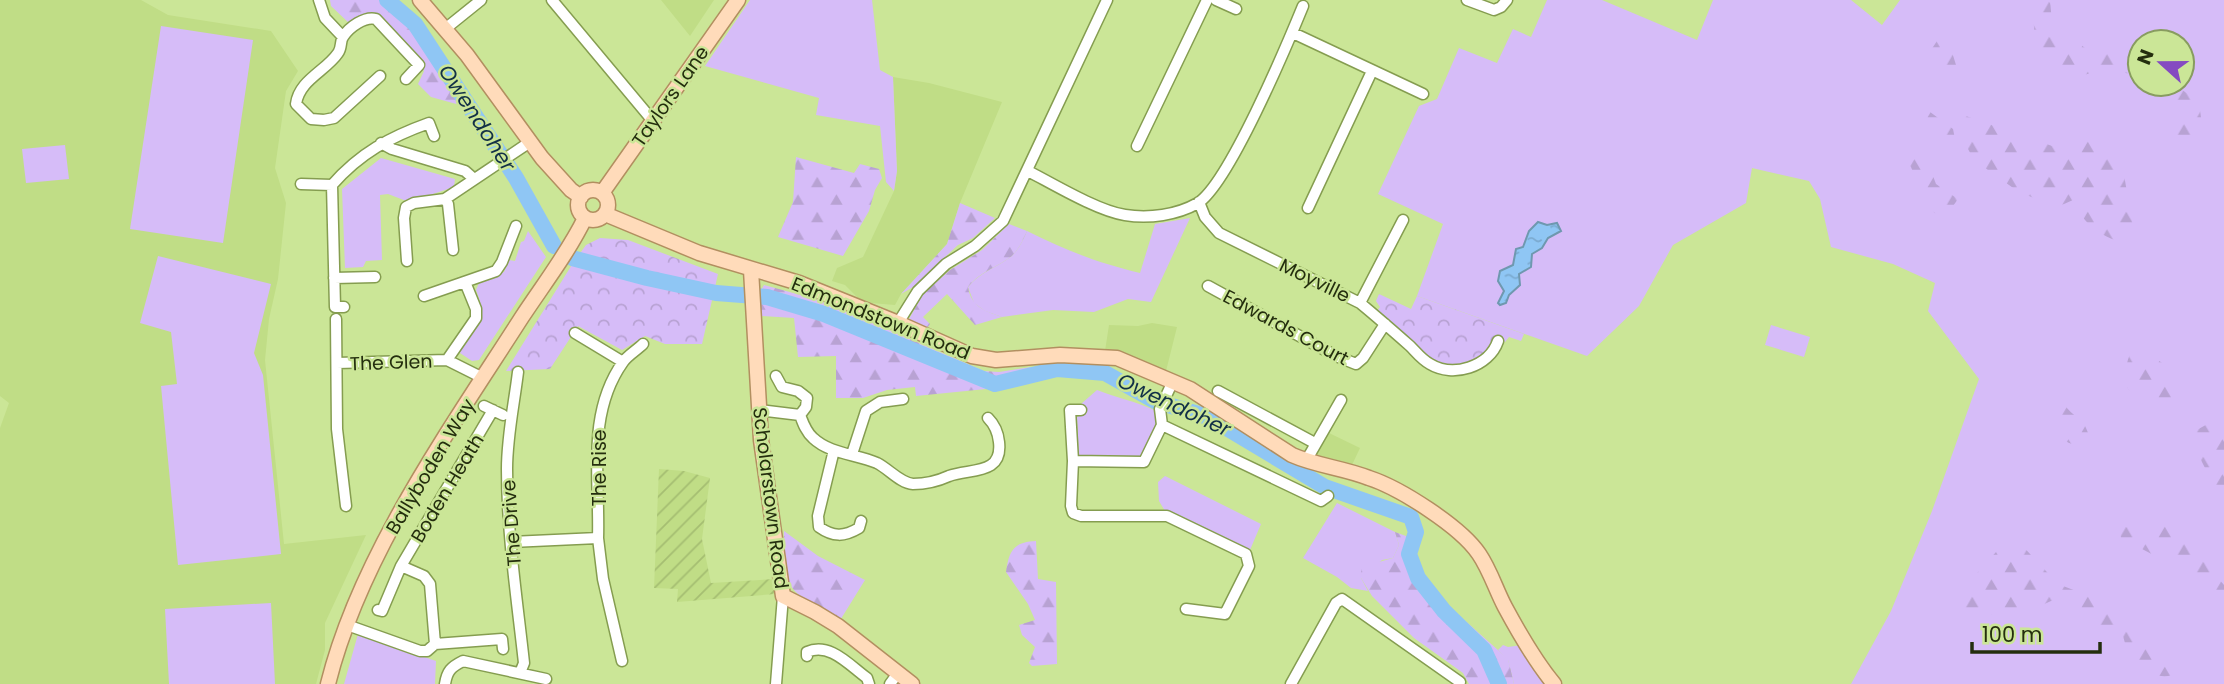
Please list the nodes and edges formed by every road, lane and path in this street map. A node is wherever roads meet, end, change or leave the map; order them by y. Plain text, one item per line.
1 (318, 0) edge
2 (420, 0) edge
3 (481, 0) edge
4 (552, 0) edge
5 (738, 0) edge
6 (1107, 0) edge
7 (1207, 0) edge
8 (1216, 0) edge
9 (1467, 0) edge
10 (1507, 0) edge
11 (1303, 6) dead end
12 (1236, 9) dead end
13 (445, 29) junction
14 (1293, 33) junction
15 (343, 37) junction
16 (1372, 71) junction
17 (380, 76) dead end
18 (407, 79) dead end
19 (1423, 94) dead end
20 (653, 121) junction
21 (434, 136) dead end
22 (530, 142) junction
23 (381, 143) junction
24 (1137, 146) dead end
25 (1028, 171) junction
26 (473, 178) junction
27 (301, 184) dead end
28 (332, 185) junction
29 (602, 193) junction
30 (581, 197) junction
31 (445, 199) junction
32 (1199, 202) junction
33 (1308, 208) dead end
34 (606, 214) junction
35 (585, 218) junction
36 (1403, 220) dead end
37 (516, 226) dead end
38 (453, 250) dead end
39 (407, 261) dead end
40 (751, 270) junction
41 (374, 277) dead end
42 (334, 278) junction
43 (465, 282) junction
44 (1208, 286) dead end
45 (424, 296) dead end
46 (1360, 303) junction
47 (344, 307) dead end
48 (336, 319) dead end
49 (898, 323) junction
50 (1385, 324) junction
51 (575, 334) dead end
52 (1498, 341) dead end
53 (643, 344) dead end
54 (447, 360) junction
55 (623, 362) junction
56 (337, 363) junction
57 (518, 372) dead end
58 (776, 376) dead end
59 (483, 378) junction
60 (1173, 381) junction
61 (1217, 391) dead end
62 (903, 399) dead end
63 (1341, 400) dead end
64 (493, 410) dead end
65 (759, 410) junction
66 (1081, 410) dead end
67 (800, 415) junction
68 (988, 418) dead end
69 (1162, 425) junction
70 (1291, 430) junction
71 (1311, 441) dead end
72 (1280, 448) junction
73 (834, 450) junction
74 (852, 454) junction
75 (1073, 461) junction
76 (1306, 461) junction
77 (1328, 496) dead end
78 (346, 506) dead end
79 (861, 521) dead end
80 (598, 538) junction
81 (511, 542) junction
82 (401, 566) junction
83 (783, 596) junction
84 (1186, 609) dead end
85 (378, 610) dead end
86 (347, 625) junction
87 (435, 644) junction
88 (503, 649) dead end
89 (807, 656) dead end
90 (622, 661) dead end
91 (520, 673) junction
92 (546, 679) dead end
93 (894, 679) edge
94 (1296, 682) edge
95 (1460, 682) dead end
96 (328, 684) edge
97 (445, 684) edge
98 (776, 684) edge
99 (869, 684) edge
100 (912, 684) edge
101 (1554, 684) edge

1 - 15 street
2 - 13 main road
3 - 13 street
4 - 20 street
5 - 20 main road, Taylors Lane
6 - 25 street
7 - 24 street
8 - 12 street
9 - 10 street
11 - 14 street
13 - 22 main road
14 - 16 street
14 - 32 street
15 - 17 street
15 - 18 street
16 - 19 street
16 - 33 street
20 - 29 main road, Taylors Lane
21 - 23 street
22 - 26 street
22 - 30 main road
23 - 26 street
23 - 28 street
25 - 32 street
25 - 49 street
26 - 31 street
27 - 28 street
28 - 42 street
29 - 30 main road
29 - 34 main road
30 - 35 main road
31 - 38 street
31 - 39 street
32 - 46 street, Moyville
34 - 35 main road
34 - 40 main road, Edmondstown Road
35 - 59 main road, Ballyboden Way
36 - 46 street, Moyville
37 - 43 street
40 - 49 main road, Edmondstown Road
40 - 65 main road, Scholarstown Road
41 - 42 street
42 - 47 street
43 - 45 street
43 - 54 street
44 - 50 street, Edwards Court
46 - 50 street
48 - 56 street, The Glen
49 - 60 main road, Edmondstown Road
50 - 52 street
51 - 55 street
53 - 55 street, The Rise
54 - 56 street, The Glen
54 - 59 street, The Glen
55 - 80 street, The Rise
56 - 78 street, The Glen
57 - 81 street, The Drive
58 - 67 street
59 - 86 main road, Ballyboden Way
60 - 69 street
60 - 72 main road, Edmondstown Road
61 - 70 street
62 - 74 street
63 - 76 street
64 - 82 street, Boden Heath
65 - 67 street
65 - 83 main road, Scholarstown Road
66 - 75 street
67 - 73 street
68 - 74 street
69 - 75 street
69 - 77 street
70 - 71 street
70 - 72 street
72 - 76 main road, Edmondstown Road
73 - 74 street
73 - 79 street
75 - 84 street
76 - 101 main road, Edmondstown Road
80 - 81 street
80 - 90 street, The Rise
81 - 91 street, The Drive
82 - 85 street, Boden Heath
82 - 87 street, Boden Heath
83 - 93 main road
83 - 98 street, Scholarstown Road
86 - 87 street
86 - 96 main road, Ballyboden Way
87 - 88 street
89 - 99 street
91 - 92 street
91 - 97 street
93 - 100 main road
94 - 95 street

